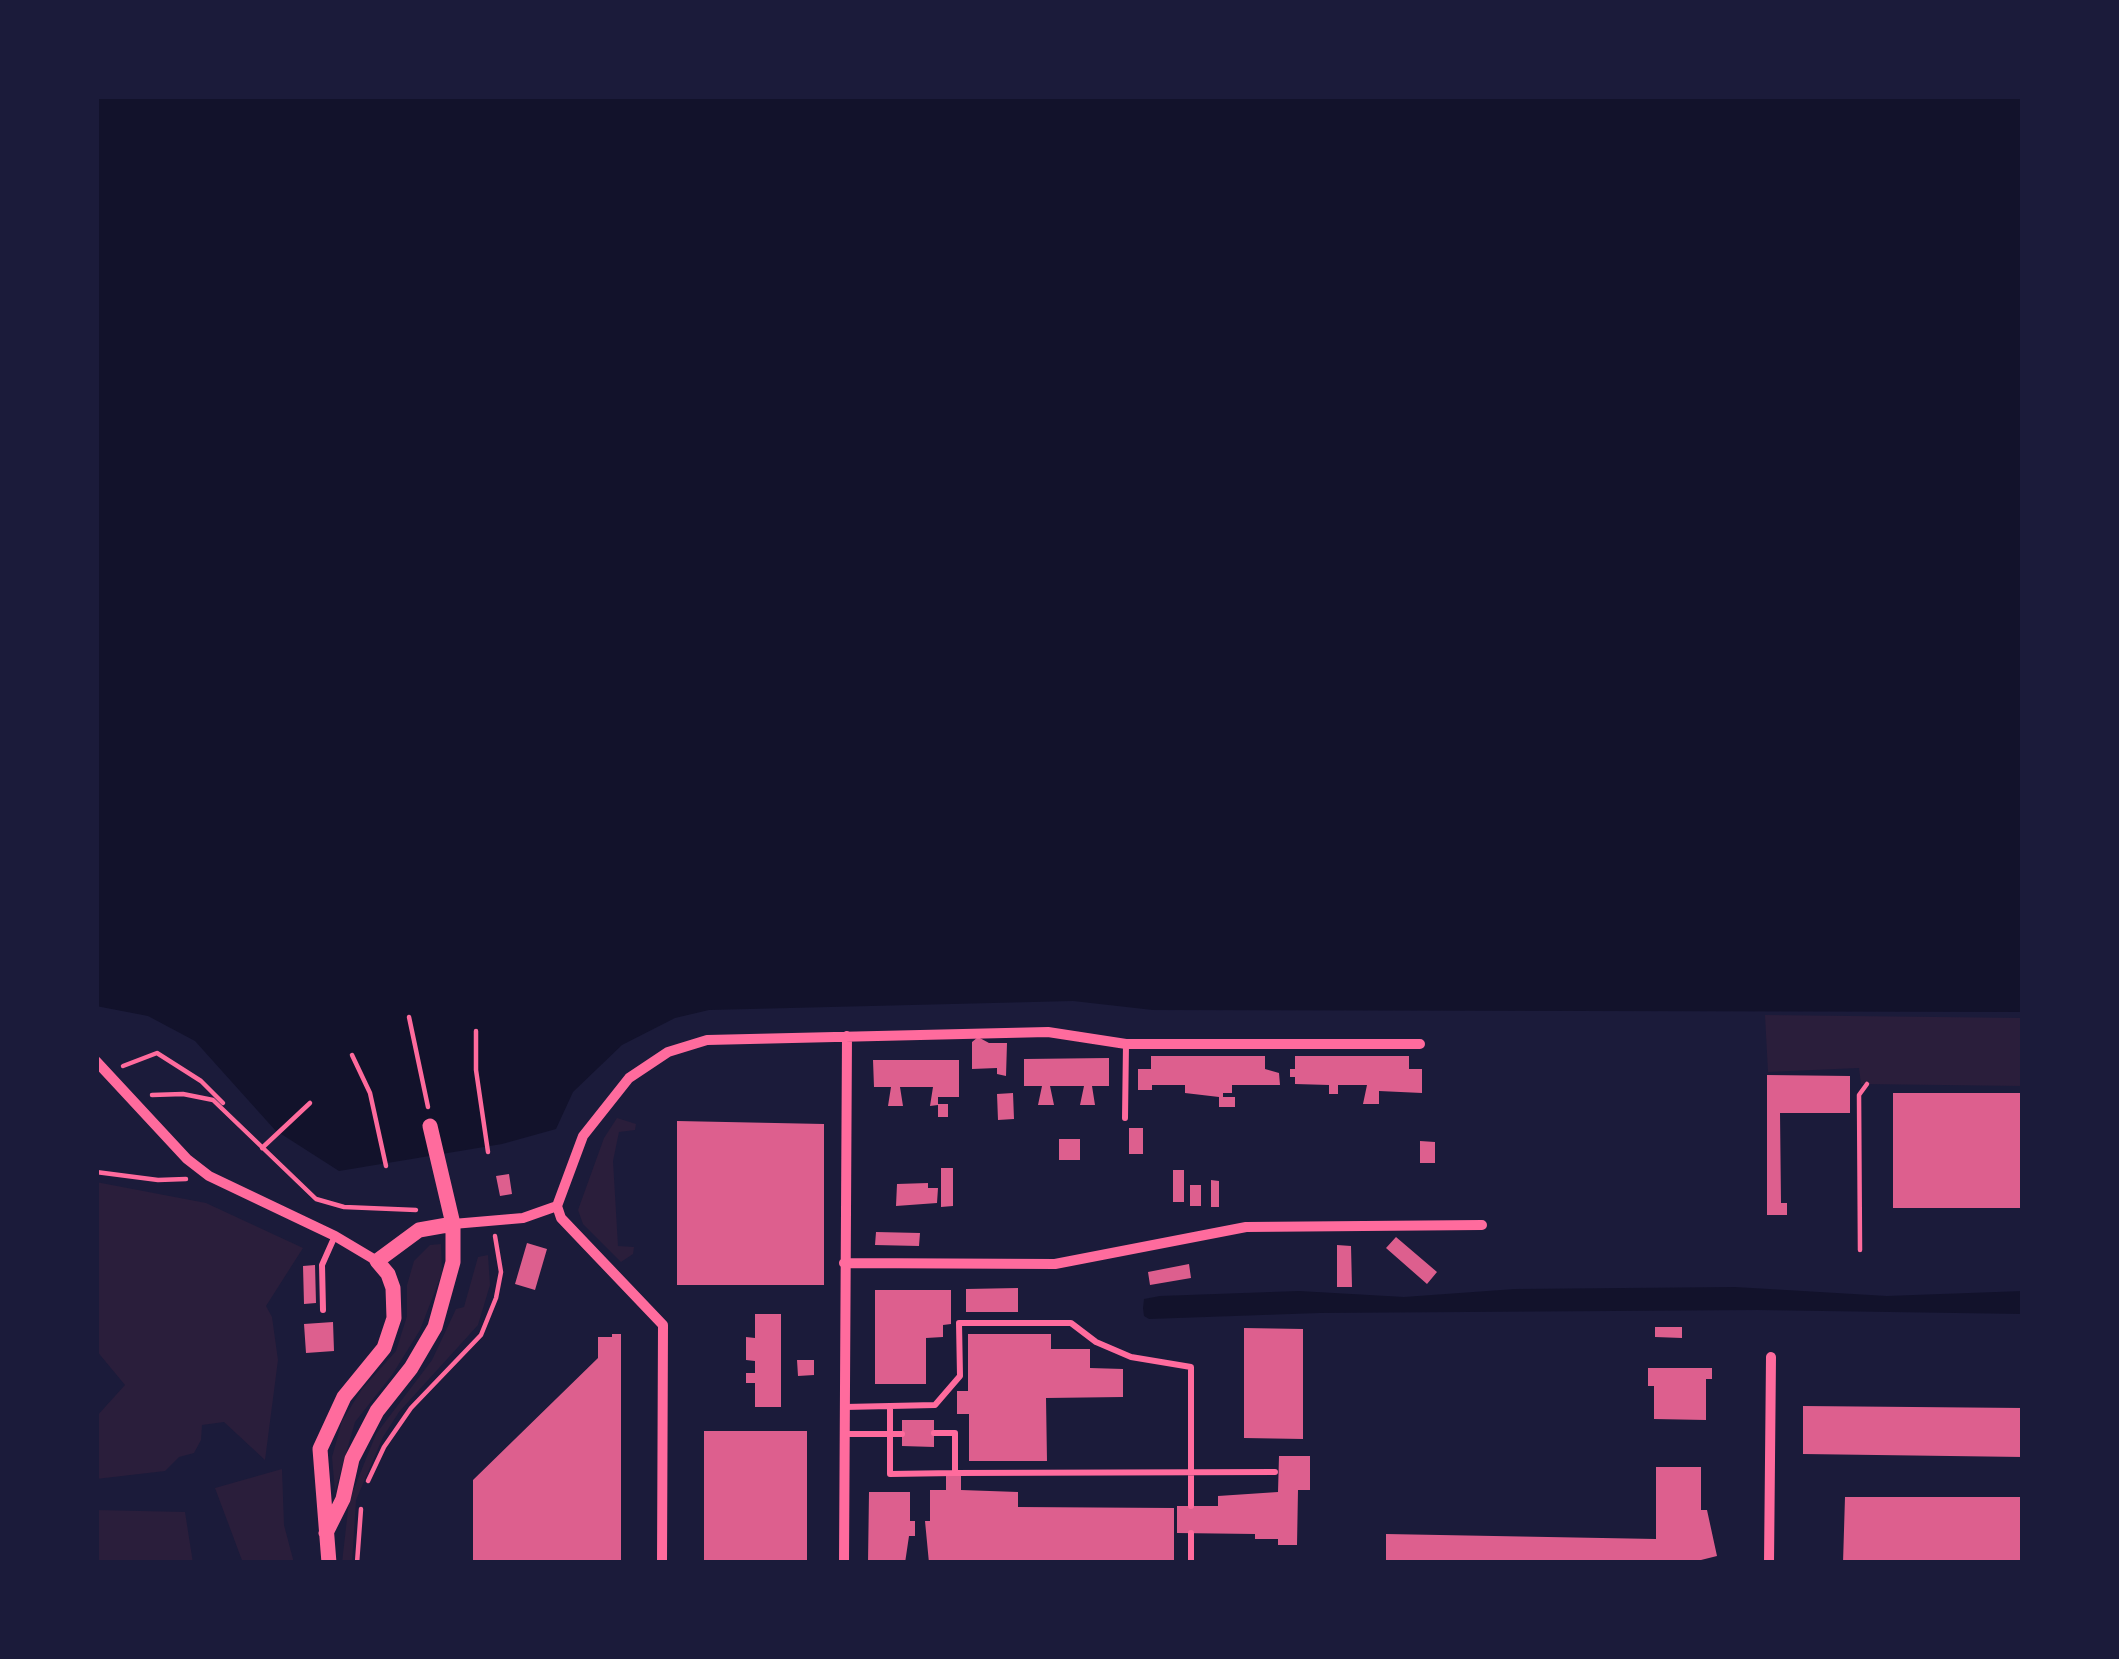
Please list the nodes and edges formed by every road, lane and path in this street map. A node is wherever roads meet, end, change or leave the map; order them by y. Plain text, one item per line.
1 (409, 1016) dead end
2 (476, 1031) dead end
3 (847, 1036) junction
4 (1126, 1044) junction
5 (1420, 1044) dead end
6 (352, 1055) dead end
7 (96, 1061) edge
8 (111, 1075) junction
9 (1867, 1084) dead end
10 (131, 1097) junction
11 (310, 1103) dead end
12 (226, 1108) junction
13 (1125, 1118) dead end
14 (430, 1119) joint
15 (262, 1148) junction
16 (488, 1152) dead end
17 (386, 1166) dead end
18 (96, 1172) edge
19 (209, 1176) junction
20 (557, 1206) junction
21 (449, 1216) junction
22 (492, 1223) junction
23 (1482, 1225) dead end
24 (334, 1236) junction
25 (1860, 1250) dead end
26 (377, 1261) junction
27 (844, 1263) junction
28 (323, 1310) dead end
29 (1771, 1358) dead end
30 (890, 1406) junction
31 (844, 1407) junction
32 (934, 1433) dead end
33 (890, 1434) junction
34 (902, 1434) dead end
35 (844, 1435) junction
36 (1191, 1472) junction
37 (1275, 1472) dead end
38 (956, 1473) junction
39 (1191, 1506) dead end
40 (326, 1533) junction
41 (1191, 1533) dead end
42 (329, 1563) edge
43 (357, 1563) edge
44 (662, 1563) edge
45 (844, 1563) edge
46 (1191, 1563) edge
47 (1768, 1563) edge

1 - 14 path
2 - 16 path
3 - 4 street
3 - 20 street
3 - 27 street
4 - 5 street
4 - 13 lane
6 - 17 path
7 - 8 street
8 - 10 street
8 - 12 path
9 - 25 path
10 - 12 path
10 - 19 street
11 - 15 path
12 - 15 path
14 - 21 main road
15 - 21 path
18 - 19 path
19 - 24 street
20 - 22 street
20 - 44 street
21 - 22 street
21 - 26 main road
21 - 40 main road
22 - 43 path
23 - 27 street
24 - 26 street
24 - 28 lane
26 - 40 main road
27 - 31 street
29 - 47 street
30 - 31 lane
30 - 33 lane
30 - 36 lane
31 - 35 street
32 - 38 lane
33 - 34 lane
33 - 35 lane
33 - 38 lane
35 - 45 street
36 - 37 lane
36 - 38 lane
36 - 39 lane
40 - 42 main road
41 - 46 lane

